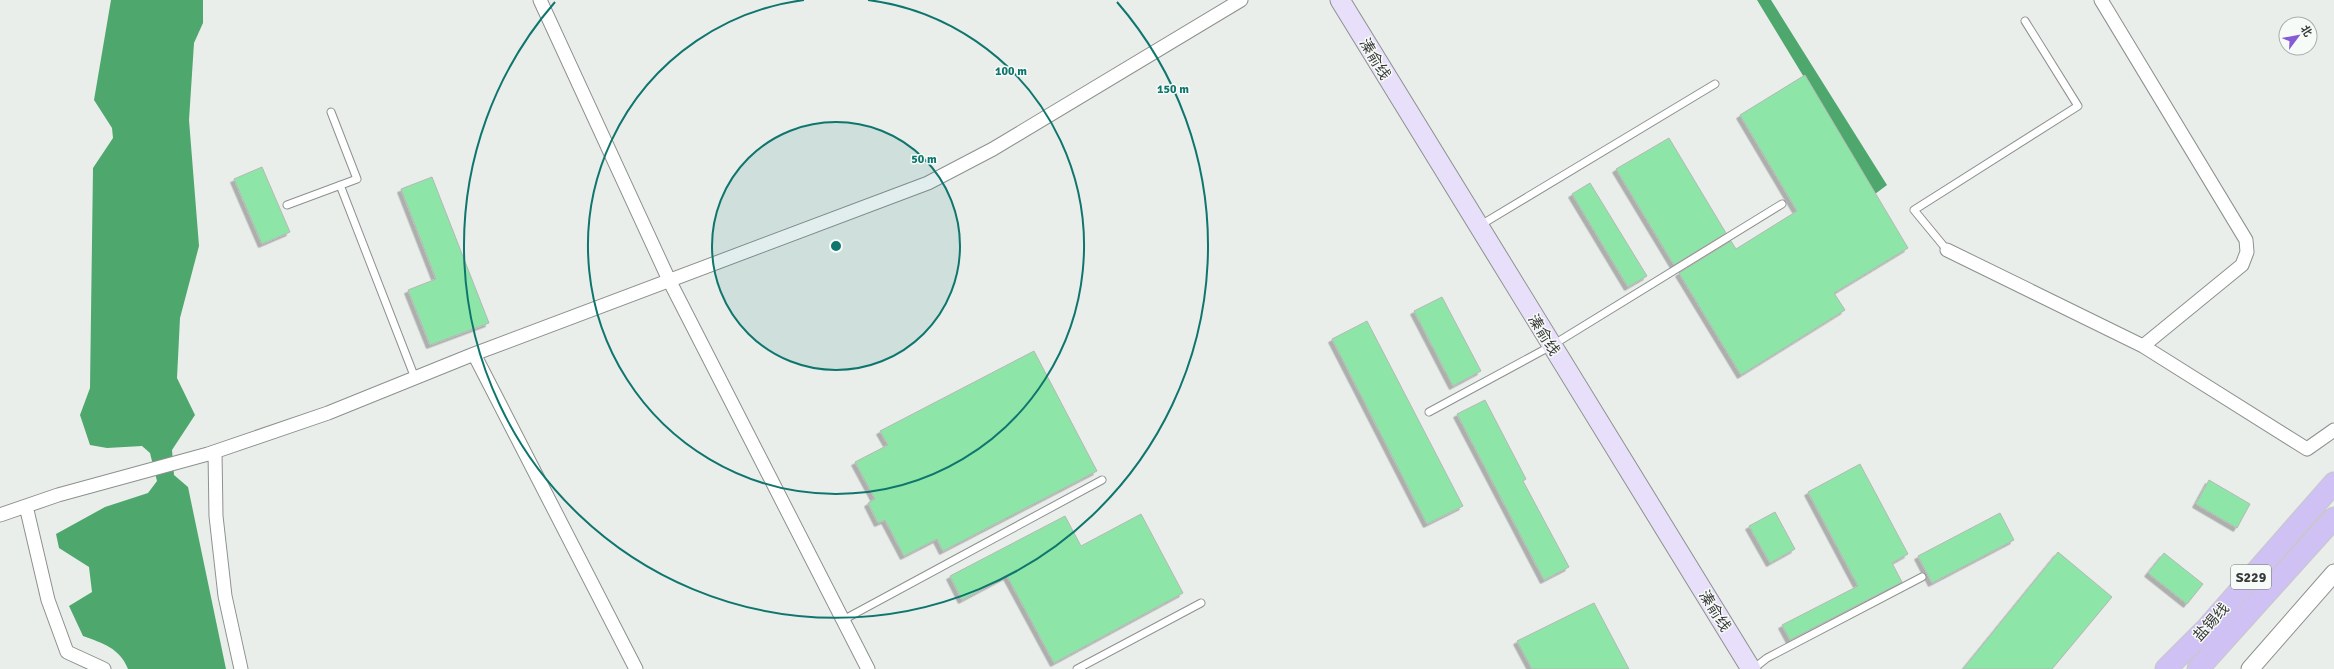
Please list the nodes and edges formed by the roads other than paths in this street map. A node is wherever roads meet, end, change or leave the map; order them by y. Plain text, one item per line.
1 (540, 0) edge
2 (1241, 0) edge
3 (1340, 0) edge
4 (2101, 0) edge
5 (2025, 21) dead end
6 (1715, 84) dead end
7 (331, 112) dead end
8 (340, 185) junction
9 (1782, 204) dead end
10 (287, 205) dead end
11 (1478, 227) junction
12 (1947, 250) joint
13 (669, 280) junction
14 (1551, 346) junction
15 (2143, 346) junction
16 (474, 354) junction
17 (415, 378) junction
18 (1429, 412) dead end
19 (2334, 430) edge
20 (215, 452) junction
21 (1102, 480) dead end
22 (2334, 483) edge
23 (26, 506) junction
24 (0, 515) edge
25 (2334, 518) edge
26 (2334, 573) edge
27 (1922, 577) dead end
28 (1201, 603) dead end
29 (843, 620) junction
30 (104, 669) edge
31 (241, 669) edge
32 (636, 669) edge
33 (868, 669) edge
34 (1077, 669) edge
35 (1752, 669) edge
36 (2166, 669) edge
37 (2198, 669) edge
38 (2250, 669) edge

1 - 13 street
2 - 13 street
3 - 11 main road, 溱俞线
4 - 15 street
5 - 12 lane
6 - 11 lane
7 - 8 lane
8 - 10 lane
8 - 17 lane
9 - 14 lane
11 - 14 main road, 溱俞线
12 - 15 street
13 - 16 street
13 - 29 street
14 - 18 lane
14 - 35 main road, 溱俞线
15 - 19 street
16 - 17 street
16 - 32 street
17 - 20 street
20 - 23 street
20 - 31 street
21 - 29 lane
22 - 36 main road, 盐锡线 / S229
23 - 24 street
23 - 30 street
25 - 37 main road, 盐锡线 / S229
26 - 38 street
27 - 35 lane
28 - 34 lane
29 - 33 street

